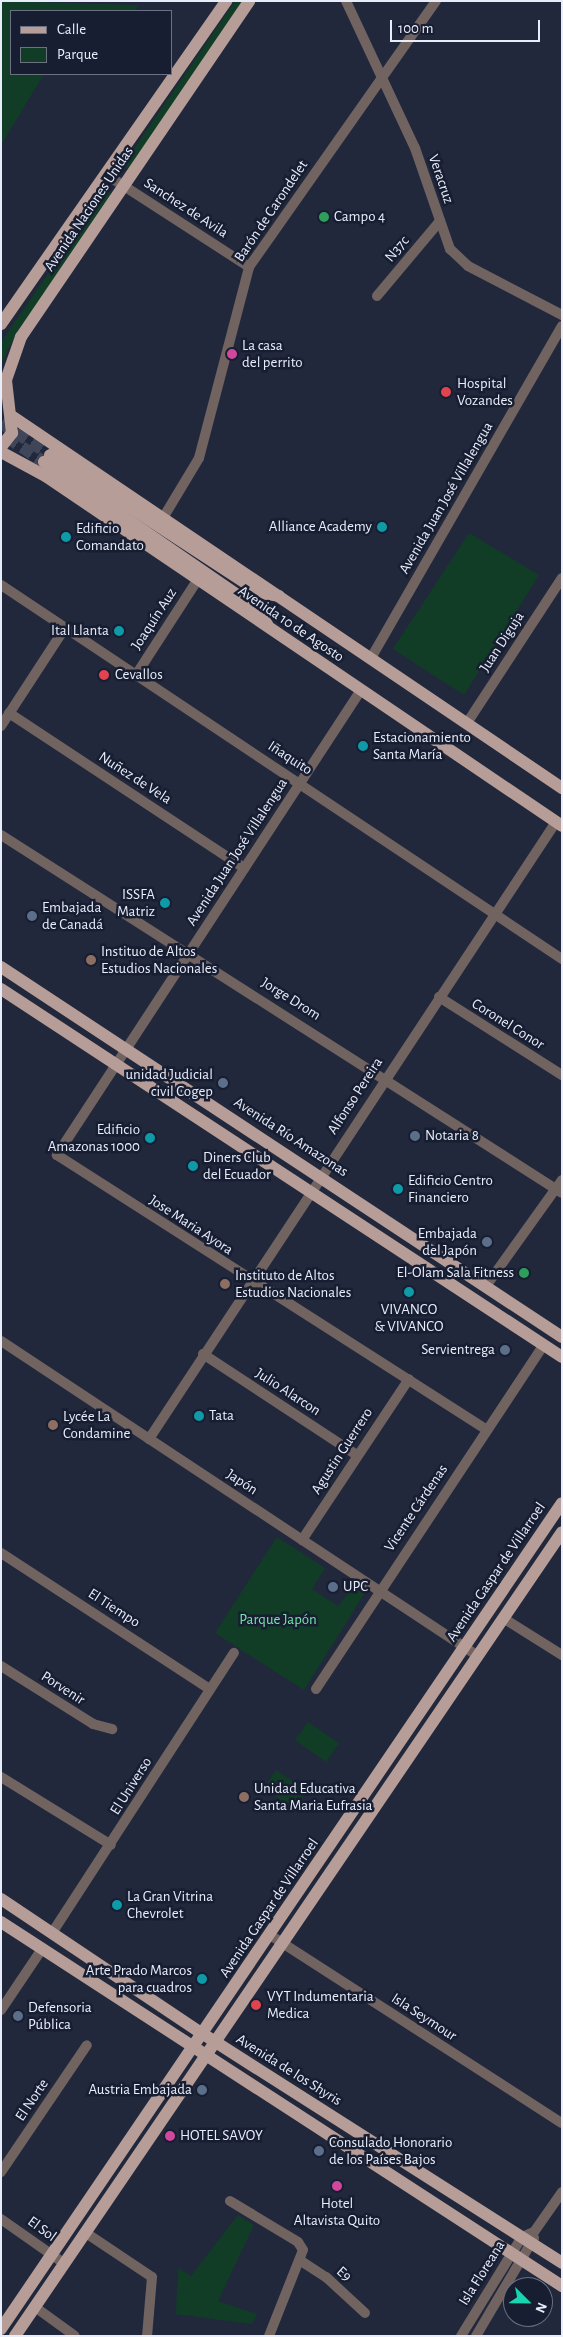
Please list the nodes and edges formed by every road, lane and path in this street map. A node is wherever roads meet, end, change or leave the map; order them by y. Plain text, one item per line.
1 (226, 1) edge
2 (249, 1) edge
3 (346, 1) edge
4 (436, 1) edge
5 (381, 79) junction
6 (107, 175) junction
7 (124, 186) junction
8 (440, 221) junction
9 (249, 267) junction
10 (377, 296) dead end
11 (562, 315) edge
12 (1, 324) edge
13 (562, 326) edge
14 (8, 408) edge
15 (1, 447) edge
16 (1, 452) edge
17 (163, 518) junction
18 (562, 578) edge
19 (198, 579) junction
20 (1, 585) edge
21 (286, 598) junction
22 (65, 628) junction
23 (273, 632) junction
24 (371, 658) junction
25 (136, 675) junction
26 (361, 690) junction
27 (9, 714) junction
28 (467, 723) junction
29 (1, 726) edge
30 (300, 783) junction
31 (562, 788) edge
32 (559, 824) edge
33 (1, 835) edge
34 (244, 868) junction
35 (494, 913) junction
36 (188, 953) junction
37 (562, 958) edge
38 (1, 967) edge
39 (1, 989) edge
40 (439, 997) junction
41 (126, 1049) junction
42 (116, 1064) junction
43 (562, 1075) edge
44 (385, 1076) junction
45 (57, 1155) joint
46 (321, 1174) junction
47 (560, 1187) edge
48 (310, 1191) junction
49 (251, 1282) junction
50 (486, 1286) junction
51 (562, 1336) edge
52 (1, 1342) edge
53 (544, 1345) junction
54 (203, 1354) junction
55 (562, 1357) edge
56 (409, 1379) junction
57 (487, 1430) junction
58 (149, 1439) junction
59 (357, 1455) junction
60 (561, 1505) edge
61 (562, 1532) edge
62 (302, 1540) junction
63 (1, 1553) edge
64 (379, 1591) junction
65 (503, 1618) junction
66 (466, 1648) junction
67 (234, 1653) dead end
68 (562, 1655) edge
69 (478, 1656) junction
70 (1, 1666) edge
71 (316, 1689) dead end
72 (210, 1690) junction
73 (112, 1729) dead end
74 (1, 1777) edge
75 (368, 1790) junction
76 (382, 1798) junction
77 (112, 1845) junction
78 (1, 1898) edge
79 (1, 1922) edge
80 (52, 1933) junction
81 (270, 1935) junction
82 (283, 1944) junction
83 (42, 1948) junction
84 (1, 2010) edge
85 (203, 2034) junction
86 (216, 2043) junction
87 (87, 2045) dead end
88 (194, 2047) junction
89 (207, 2056) junction
90 (562, 2123) edge
91 (1, 2172) edge
92 (562, 2192) edge
93 (230, 2201) dead end
94 (1, 2219) edge
95 (86, 2233) junction
96 (530, 2238) junction
97 (511, 2253) junction
98 (52, 2255) junction
99 (301, 2261) junction
100 (523, 2261) junction
101 (562, 2263) edge
102 (65, 2264) junction
103 (562, 2286) edge
104 (35, 2307) junction
105 (365, 2313) dead end
106 (1, 2329) edge
107 (16, 2336) edge
108 (75, 2336) edge
109 (147, 2336) edge
110 (269, 2336) edge
111 (461, 2336) edge
112 (476, 2336) edge

1 - 6 main road, Avenida Naciones Unidas
2 - 7 main road, Avenida Naciones Unidas
3 - 5 street, Veracruz
4 - 5 street, Barón de Carondelet
5 - 8 street, Veracruz
5 - 9 street, Barón de Carondelet
6 - 7 street, Sanchez de Avila
6 - 12 main road, Avenida Naciones Unidas
7 - 9 street, Sanchez de Avila
7 - 14 main road, Avenida Naciones Unidas
8 - 10 street, N37c
8 - 11 street, Veracruz
9 - 17 street, Barón de Carondelet
13 - 24 street, Avenida Juan José Villalengua
14 - 15 main road, Avenida Naciones Unidas
14 - 17 main road, Avenida 10 de Agosto
16 - 19 main road, Avenida 10 de Agosto
17 - 21 main road, Avenida 10 de Agosto
18 - 28 street, Juan Diguja
19 - 23 main road, Avenida 10 de Agosto
19 - 25 street, Joaquín Auz
20 - 22 street, Iñaquito
21 - 23 main road
21 - 24 main road, Avenida 10 de Agosto
22 - 25 street, Iñaquito
22 - 27 street
23 - 26 main road, Avenida 10 de Agosto
24 - 28 main road, Avenida 10 de Agosto
25 - 30 street, Iñaquito
26 - 30 street, Avenida Juan José Villalengua
26 - 32 main road, Avenida 10 de Agosto
27 - 29 street
27 - 34 street, Nuñez de Vela
28 - 31 main road, Avenida 10 de Agosto
30 - 34 street, Avenida Juan José Villalengua
30 - 35 street, Iñaquito
32 - 35 street, Alfonso Pereira
33 - 36 street, Jorge Drom
34 - 36 street, Avenida Juan José Villalengua
35 - 37 street, Iñaquito
35 - 40 street, Alfonso Pereira
36 - 41 street, Avenida Juan José Villalengua
36 - 44 street, Jorge Drom
38 - 41 main road, Avenida Río Amazonas
39 - 42 main road
40 - 43 street, Coronel Conor
40 - 44 street, Alfonso Pereira
41 - 42 street, Avenida Juan José Villalengua
41 - 46 main road, Avenida Río Amazonas
42 - 45 street, Avenida Juan José Villalengua
42 - 48 main road
44 - 46 street, Alfonso Pereira
44 - 47 street, Jorge Drom
45 - 49 street, Jose Maria Ayora
46 - 48 street, Alfonso Pereira
46 - 50 main road, Avenida Río Amazonas
47 - 50 street
48 - 49 street, Alfonso Pereira
48 - 53 main road
49 - 54 street, Alfonso Pereira
49 - 56 street, Jose Maria Ayora
50 - 51 main road, Avenida Río Amazonas
52 - 58 street, Japón
53 - 55 main road
53 - 57 street, Vicente Cárdenas
54 - 58 street, Alfonso Pereira
54 - 59 street, Julio Alarcon
56 - 57 street, Jose Maria Ayora
56 - 59 street, Agustin Guerrero
57 - 64 street, Vicente Cárdenas
58 - 62 street, Japón
59 - 62 street, Agustin Guerrero
60 - 66 main road, Avenida Gaspar de Villarroel
61 - 65 main road, Avenida Gaspar de Villarroel
62 - 64 street, Japón
63 - 72 street, El Tiempo
64 - 66 street, Japón
64 - 71 street, Vicente Cárdenas
65 - 68 street
65 - 69 main road, Avenida Gaspar de Villarroel
66 - 69 street, Japón
66 - 75 main road, Avenida Gaspar de Villarroel
67 - 72 street, El Universo
69 - 76 main road, Avenida Gaspar de Villarroel
70 - 73 street, Porvenir
72 - 77 street, El Universo
74 - 77 street
75 - 76 main road
75 - 81 main road, Avenida Gaspar de Villarroel
76 - 82 main road, Avenida Gaspar de Villarroel
77 - 80 street, El Universo
78 - 80 main road, Avenida de los Shyris
79 - 83 main road
80 - 85 main road, Avenida de los Shyris
81 - 82 street, Isla Seymour
81 - 85 main road, Avenida Gaspar de Villarroel
82 - 86 main road, Avenida Gaspar de Villarroel
82 - 90 street, Isla Seymour
83 - 84 street
83 - 88 main road
85 - 86 main road, Avenida de los Shyris
85 - 88 main road, Avenida Gaspar de Villarroel
86 - 89 main road, Avenida Gaspar de Villarroel
86 - 96 main road, Avenida de los Shyris
87 - 91 street, El Norte
88 - 89 main road
88 - 98 main road, Avenida Gaspar de Villarroel
89 - 95 main road, Avenida Gaspar de Villarroel
89 - 97 main road
92 - 96 street, Isla Floreana
93 - 99 street
94 - 98 street, El Sol
95 - 102 main road, Avenida Gaspar de Villarroel
95 - 109 street
96 - 97 street, Isla Floreana
96 - 100 street, Isla Floreana
96 - 101 main road, Avenida de los Shyris
97 - 100 main road
97 - 111 street, Isla Floreana
98 - 102 street, El Sol
98 - 106 main road, Avenida Gaspar de Villarroel
99 - 105 street, E9
99 - 110 street
100 - 103 main road
100 - 112 street, Isla Floreana
102 - 104 main road, Avenida Gaspar de Villarroel
104 - 107 main road, Avenida Gaspar de Villarroel
104 - 108 street

